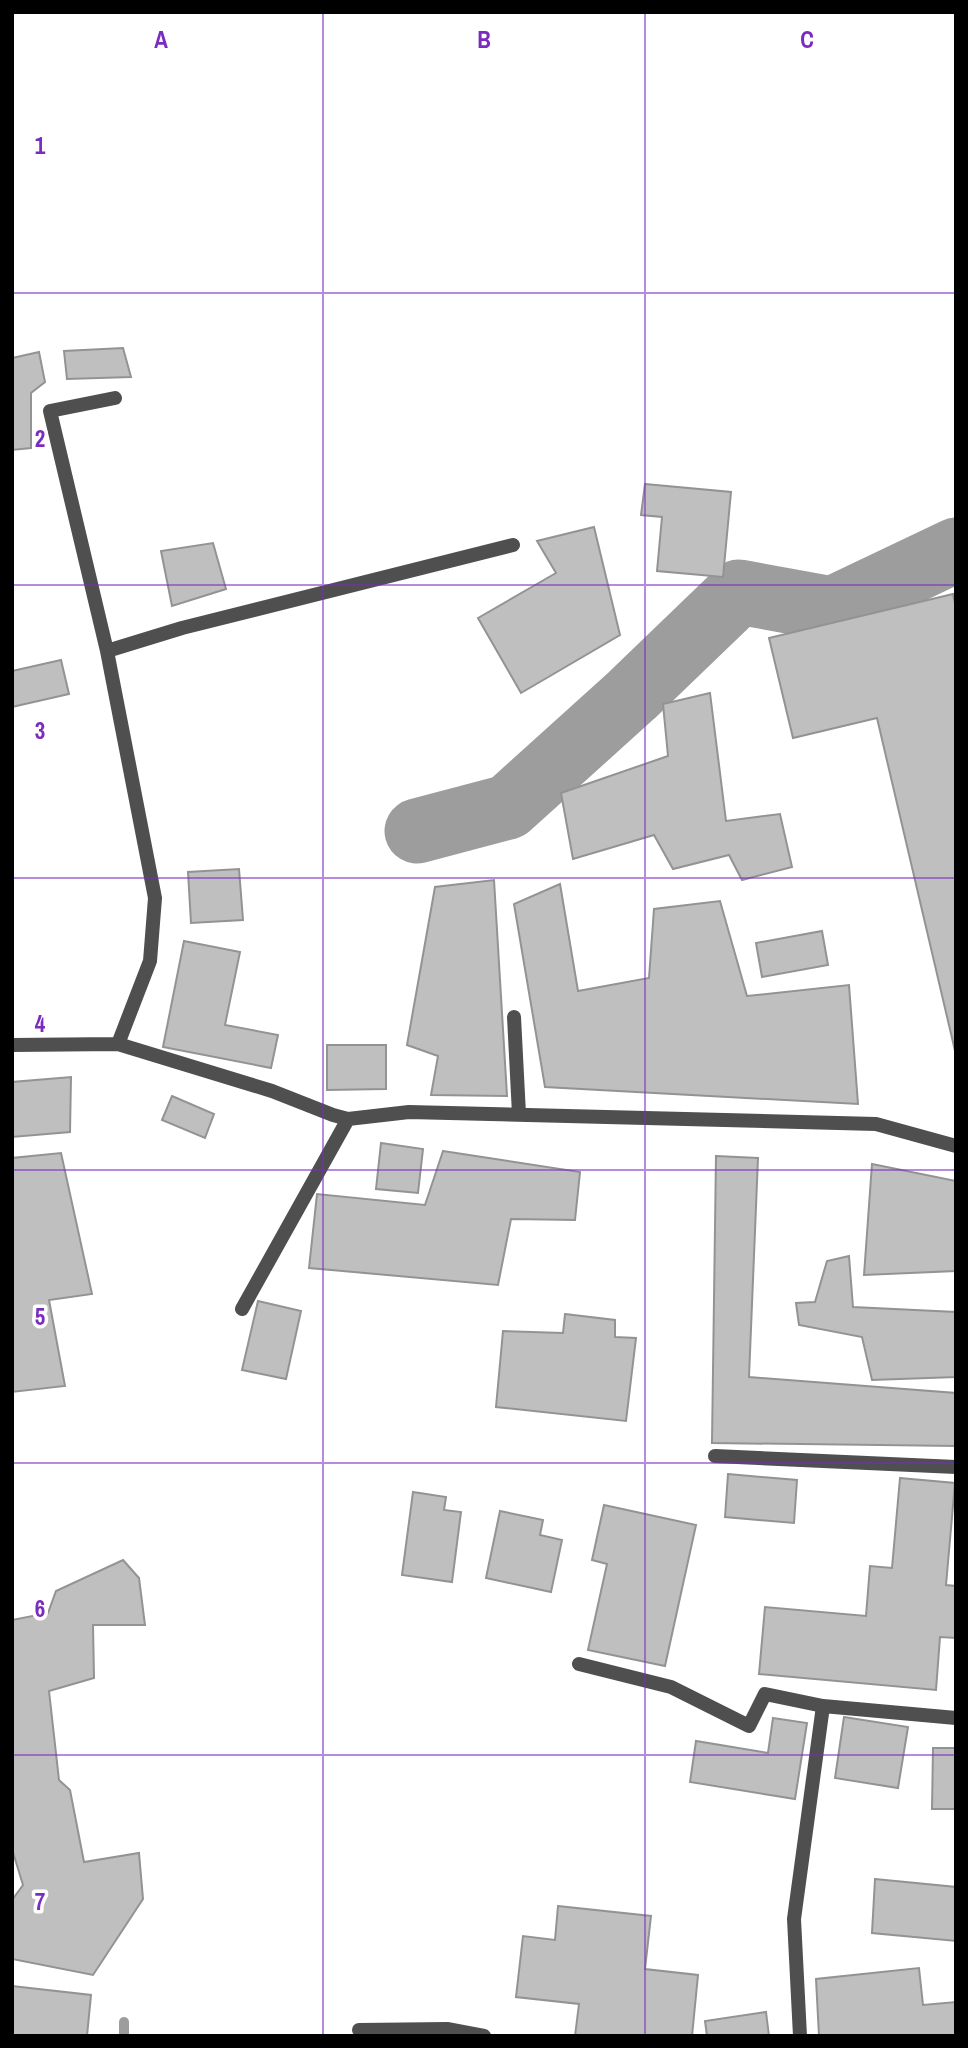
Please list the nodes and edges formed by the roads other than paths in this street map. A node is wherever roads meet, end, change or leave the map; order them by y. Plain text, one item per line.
1 (115, 398) dead end
2 (513, 545) dead end
3 (107, 651) junction
4 (514, 1017) dead end
5 (118, 1044) junction
6 (12, 1045) edge
7 (519, 1115) junction
8 (348, 1119) junction
9 (956, 1146) edge
10 (242, 1309) dead end
11 (715, 1456) dead end
12 (956, 1467) edge
13 (579, 1664) dead end
14 (823, 1706) junction
15 (956, 1718) edge
16 (359, 2030) dead end
17 (484, 2036) edge
18 (800, 2036) edge

1 - 3 street
2 - 3 street
3 - 5 street
4 - 7 street
5 - 6 street
5 - 8 street
7 - 8 street
7 - 9 street
8 - 10 street
11 - 12 street
13 - 14 street
14 - 15 street
14 - 18 street
16 - 17 street

